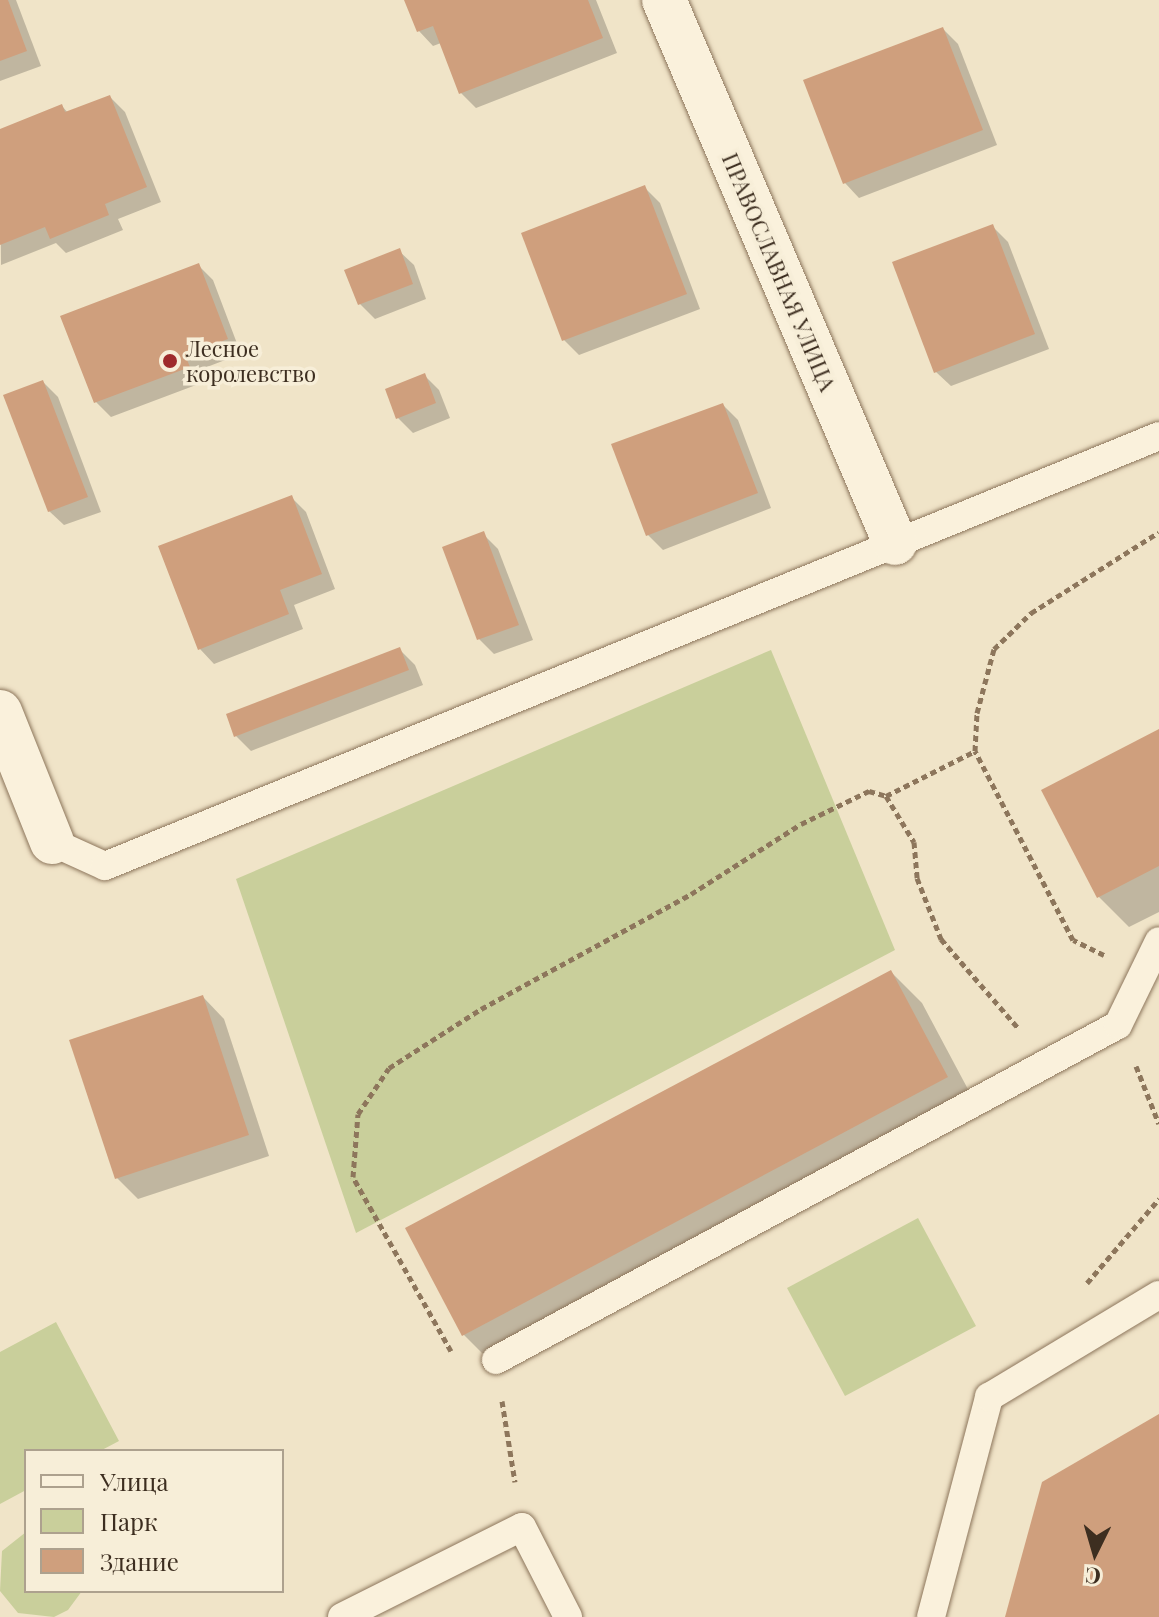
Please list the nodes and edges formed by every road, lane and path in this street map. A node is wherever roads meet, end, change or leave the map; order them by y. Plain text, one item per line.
1 (664, 0) edge
2 (1159, 436) edge
3 (1159, 532) edge
4 (895, 543) junction
5 (0, 712) edge
6 (975, 751) junction
7 (886, 796) junction
8 (52, 842) joint
9 (1159, 941) edge
10 (1143, 973) junction
11 (1048, 1063) junction
12 (1146, 1091) dead end
13 (1159, 1124) edge
14 (1159, 1295) edge
15 (496, 1360) junction
16 (522, 1527) junction
17 (342, 1617) edge
18 (568, 1617) edge
19 (931, 1617) edge

1 - 4 street, ПРАВОСЛАВНАЯ УЛИЦА
2 - 4 lane
3 - 6 path
4 - 8 lane
5 - 8 street
6 - 7 path
6 - 10 path
7 - 11 path
7 - 15 path
9 - 10 lane
10 - 11 lane
11 - 15 lane
12 - 13 path
14 - 19 lane
15 - 16 path
16 - 17 lane
16 - 18 lane

